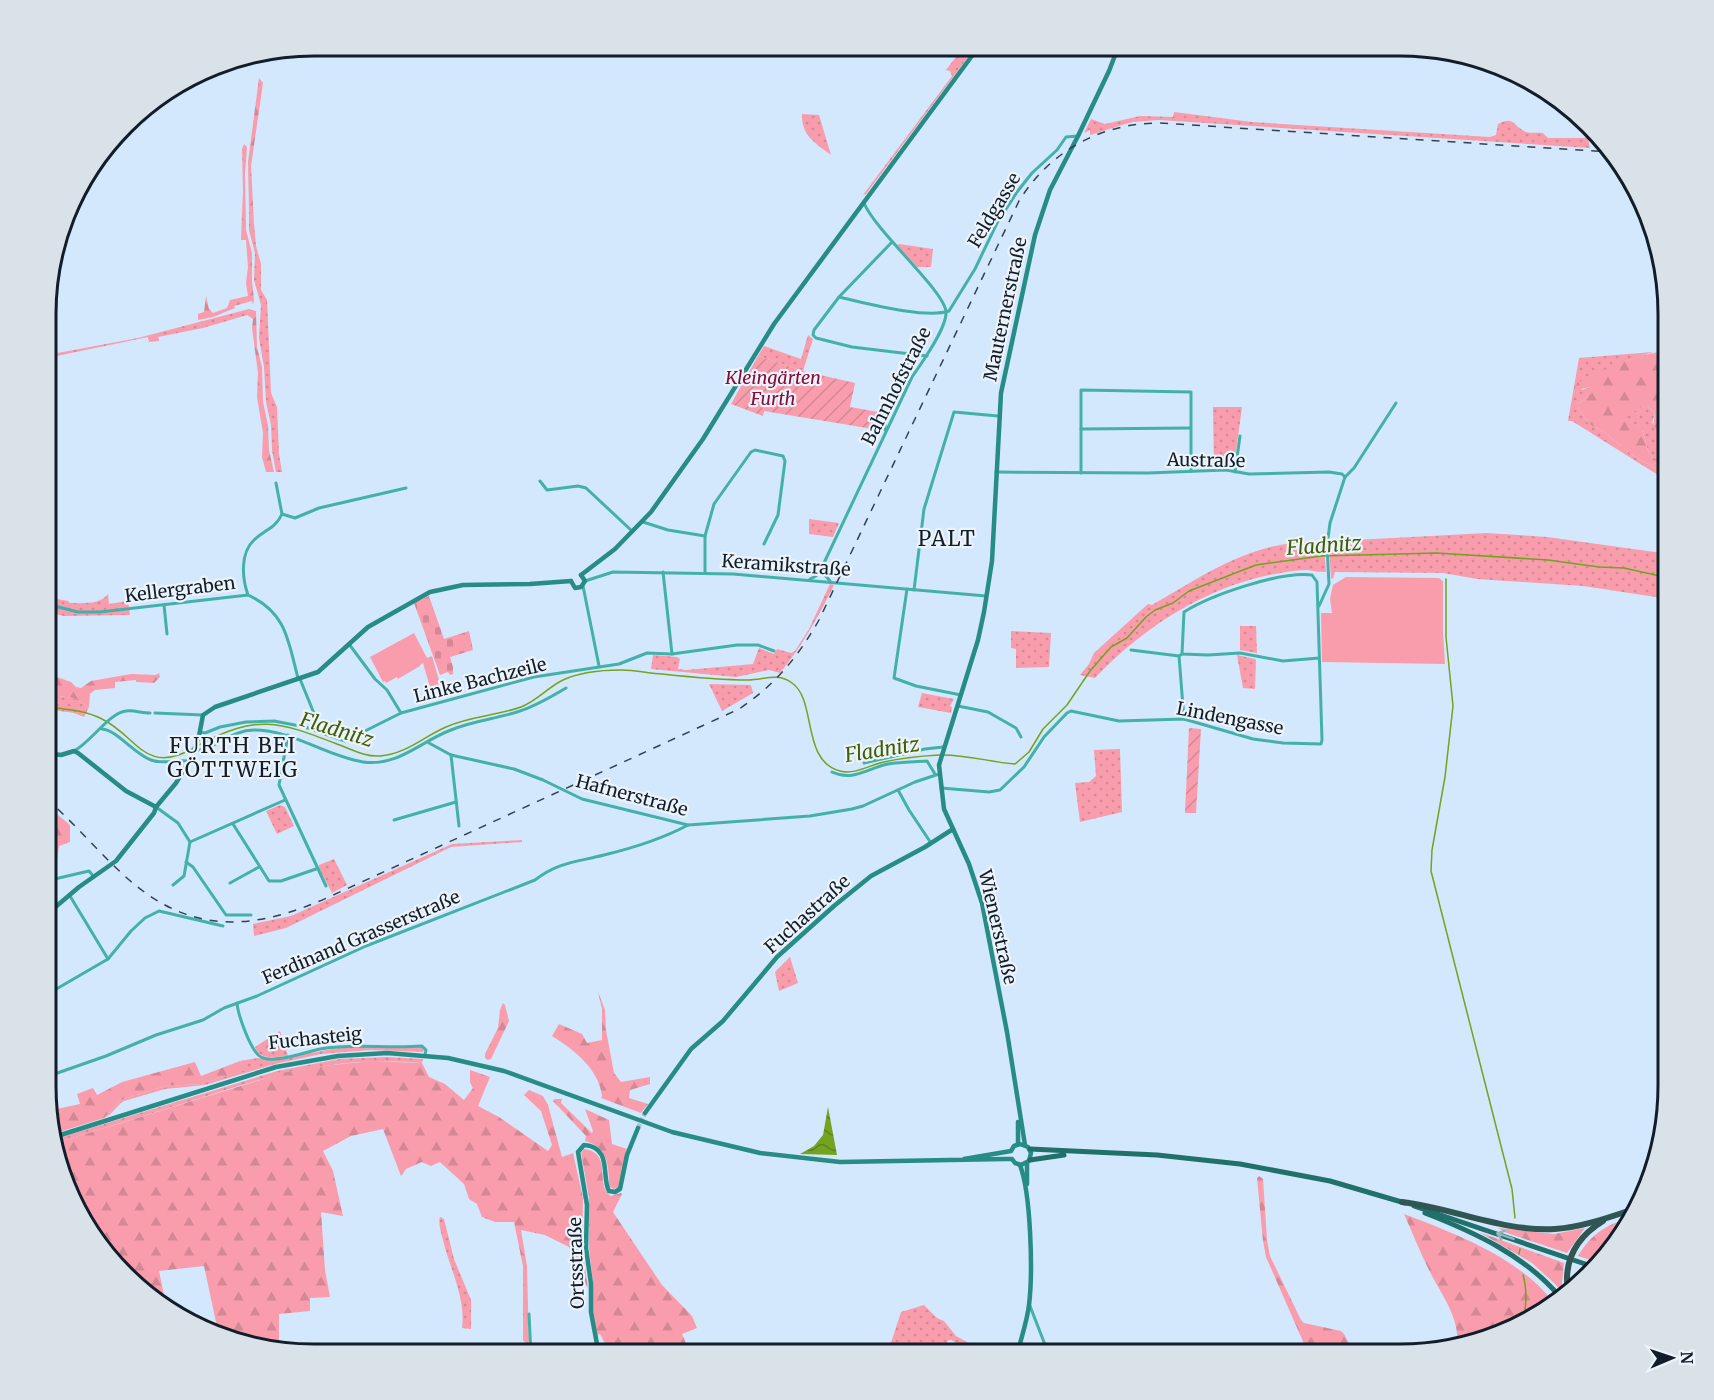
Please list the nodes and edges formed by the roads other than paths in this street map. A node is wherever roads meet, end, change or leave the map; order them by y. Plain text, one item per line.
1 (972, 56) edge
2 (1115, 56) edge
3 (1078, 136) junction
4 (863, 201) junction
5 (892, 242) junction
6 (839, 297) junction
7 (946, 312) junction
8 (918, 356) junction
9 (927, 357) junction
10 (1396, 403) dead end
11 (998, 416) junction
12 (1191, 428) junction
13 (1081, 429) junction
14 (885, 432) junction
15 (1240, 436) dead end
16 (1191, 471) junction
17 (996, 472) junction
18 (1235, 472) junction
19 (1081, 473) junction
20 (1345, 477) junction
21 (540, 481) dead end
22 (276, 483) dead end
23 (406, 488) dead end
24 (282, 514) junction
25 (643, 522) junction
26 (633, 532) junction
27 (705, 536) junction
28 (764, 544) dead end
29 (823, 564) junction
30 (663, 572) junction
31 (705, 573) junction
32 (581, 575) junction
33 (810, 579) junction
34 (571, 581) junction
35 (830, 581) junction
36 (584, 584) junction
37 (907, 589) junction
38 (914, 590) junction
39 (248, 595) junction
40 (986, 596) junction
41 (164, 605) junction
42 (56, 606) edge
43 (1318, 608) junction
44 (167, 634) dead end
45 (349, 644) junction
46 (1131, 650) dead end
47 (774, 651) dead end
48 (672, 654) junction
49 (1181, 655) junction
50 (1320, 658) junction
51 (598, 666) junction
52 (299, 679) junction
53 (566, 688) dead end
54 (961, 695) junction
55 (958, 706) junction
56 (150, 713) dead end
57 (155, 713) dead end
58 (401, 713) junction
59 (204, 715) junction
60 (1184, 719) junction
61 (103, 728) junction
62 (322, 733) junction
63 (199, 735) junction
64 (288, 735) junction
65 (1021, 737) dead end
66 (429, 742) junction
67 (943, 747) junction
68 (74, 751) junction
69 (195, 751) junction
70 (56, 754) edge
71 (451, 755) junction
72 (189, 761) junction
73 (864, 763) dead end
74 (832, 772) dead end
75 (937, 774) junction
76 (940, 788) junction
77 (898, 790) junction
78 (956, 790) junction
79 (941, 795) junction
80 (285, 800) junction
81 (456, 802) junction
82 (156, 807) junction
83 (394, 820) dead end
84 (233, 824) junction
85 (688, 825) junction
86 (459, 826) dead end
87 (953, 829) junction
88 (190, 842) junction
89 (931, 843) junction
90 (186, 862) junction
91 (259, 867) junction
92 (316, 868) junction
93 (94, 877) junction
94 (56, 879) edge
95 (230, 883) dead end
96 (173, 885) dead end
97 (326, 886) dead end
98 (69, 895) junction
99 (56, 906) edge
100 (251, 915) dead end
101 (223, 926) dead end
102 (108, 959) junction
103 (56, 989) edge
104 (237, 1003) junction
105 (425, 1055) junction
106 (56, 1074) edge
107 (1017, 1095) junction
108 (645, 1113) tunnel mouth
109 (638, 1128) tunnel mouth
110 (60, 1135) edge
111 (1018, 1144) junction
112 (1028, 1147) junction
113 (1011, 1150) junction
114 (1087, 1153) junction
115 (964, 1159) junction
116 (1012, 1159) junction
117 (1028, 1161) junction
118 (1020, 1165) junction
119 (1026, 1195) junction
120 (1402, 1202) junction
121 (1626, 1211) edge
122 (1609, 1217) junction
123 (1587, 1265) edge
124 (1568, 1284) edge
125 (1556, 1293) edge
126 (1029, 1304) junction
127 (529, 1314) dead end
128 (530, 1344) edge
129 (597, 1344) edge
130 (1020, 1344) edge
131 (1045, 1344) edge

1 - 4 street
2 - 3 street, Mauternerstraße
3 - 7 street, Feldgasse
3 - 11 street, Mauternerstraße
4 - 5 street, Bahnhofstraße
4 - 25 street
5 - 6 street
5 - 7 street, Bahnhofstraße
6 - 7 street
6 - 8 street
7 - 9 street, Bahnhofstraße
8 - 9 street
8 - 14 street
9 - 14 street, Bahnhofstraße
10 - 20 street
11 - 17 street, Mauternerstraße
11 - 38 street
12 - 13 street
12 - 13 street
12 - 16 street
13 - 19 street
14 - 29 street, Bahnhofstraße
15 - 18 street
16 - 18 street, Austraße
16 - 19 street, Austraße
17 - 19 street, Austraße
17 - 40 street, Mauternerstraße
18 - 20 street, Austraße
20 - 43 street
21 - 26 street
22 - 24 street
23 - 24 street
24 - 39 street
25 - 26 street
25 - 27 street
26 - 32 street
27 - 28 street
27 - 31 street
29 - 33 street, Bahnhofstraße
29 - 35 street
30 - 31 street, Keramikstraße
30 - 36 street, Keramikstraße
30 - 48 street
31 - 33 street, Keramikstraße
32 - 34 street
32 - 36 street
33 - 35 street, Keramikstraße
34 - 36 street
34 - 45 street
35 - 37 street, Keramikstraße
36 - 51 street
37 - 38 street, Keramikstraße
37 - 54 street
38 - 40 street, Keramikstraße
39 - 41 street, Kellergraben
39 - 52 street, Kellergraben
40 - 54 street, Wienerstraße
41 - 42 street, Kellergraben
41 - 44 street
43 - 49 street
43 - 50 street
45 - 52 street
45 - 58 street
46 - 49 street
47 - 48 street, Linke Bachzeile
48 - 51 street, Linke Bachzeile
49 - 50 street
49 - 60 street
50 - 60 street, Lindengasse
51 - 58 street, Linke Bachzeile
52 - 59 street
52 - 62 street, Kellergraben
53 - 66 street
54 - 55 street, Wienerstraße
55 - 65 street
55 - 67 street, Wienerstraße
56 - 61 street
57 - 59 street
58 - 62 street, Linke Bachzeile
59 - 63 street
60 - 78 street, Lindengasse
61 - 68 street
61 - 72 street
62 - 63 street, Linke Bachzeile
63 - 69 street
64 - 66 street
64 - 69 street
64 - 80 street
66 - 71 street, Hafnerstraße
67 - 73 street
67 - 75 street, Wienerstraße
68 - 70 street
68 - 82 street
69 - 72 street
71 - 81 street
71 - 85 street, Hafnerstraße
72 - 82 street
74 - 75 street
75 - 76 street, Wienerstraße
75 - 77 street, Hafnerstraße
76 - 78 street, Lindengasse
76 - 79 street, Wienerstraße
77 - 85 street, Hafnerstraße
77 - 89 street
78 - 79 street, Lindengasse
79 - 87 street, Wienerstraße
80 - 84 street
80 - 92 street
81 - 83 street
81 - 86 street
82 - 88 street
82 - 93 street
84 - 88 street
84 - 91 street
85 - 104 street, Ferdinand Grasserstraße
87 - 89 street, Fuchastraße
87 - 107 street, Wienerstraße
88 - 90 street
89 - 108 street, Fuchastraße
90 - 96 street
90 - 100 street
91 - 92 street
91 - 95 street
92 - 97 street
93 - 94 street
93 - 98 street
98 - 99 street
98 - 102 street
101 - 102 street
102 - 103 street
104 - 105 street, Fuchasteig
104 - 106 street, Ferdinand Grasserstraße
105 - 110 street
105 - 115 street
107 - 111 street, Wienerstraße
107 - 112 street, Wienerstraße
109 - 129 street, Ortsstraße
111 - 112 street
111 - 113 street
112 - 114 main road
112 - 117 street
113 - 115 street
113 - 116 street
114 - 117 main road
114 - 120 main road
115 - 116 street
116 - 118 street
117 - 118 street
117 - 119 street
118 - 119 street
119 - 126 street
120 - 122 highway
123 -> 120 main road
120 - 125 main road
121 - 122 highway
122 - 124 highway
126 - 130 street
126 - 131 street
127 - 128 street

